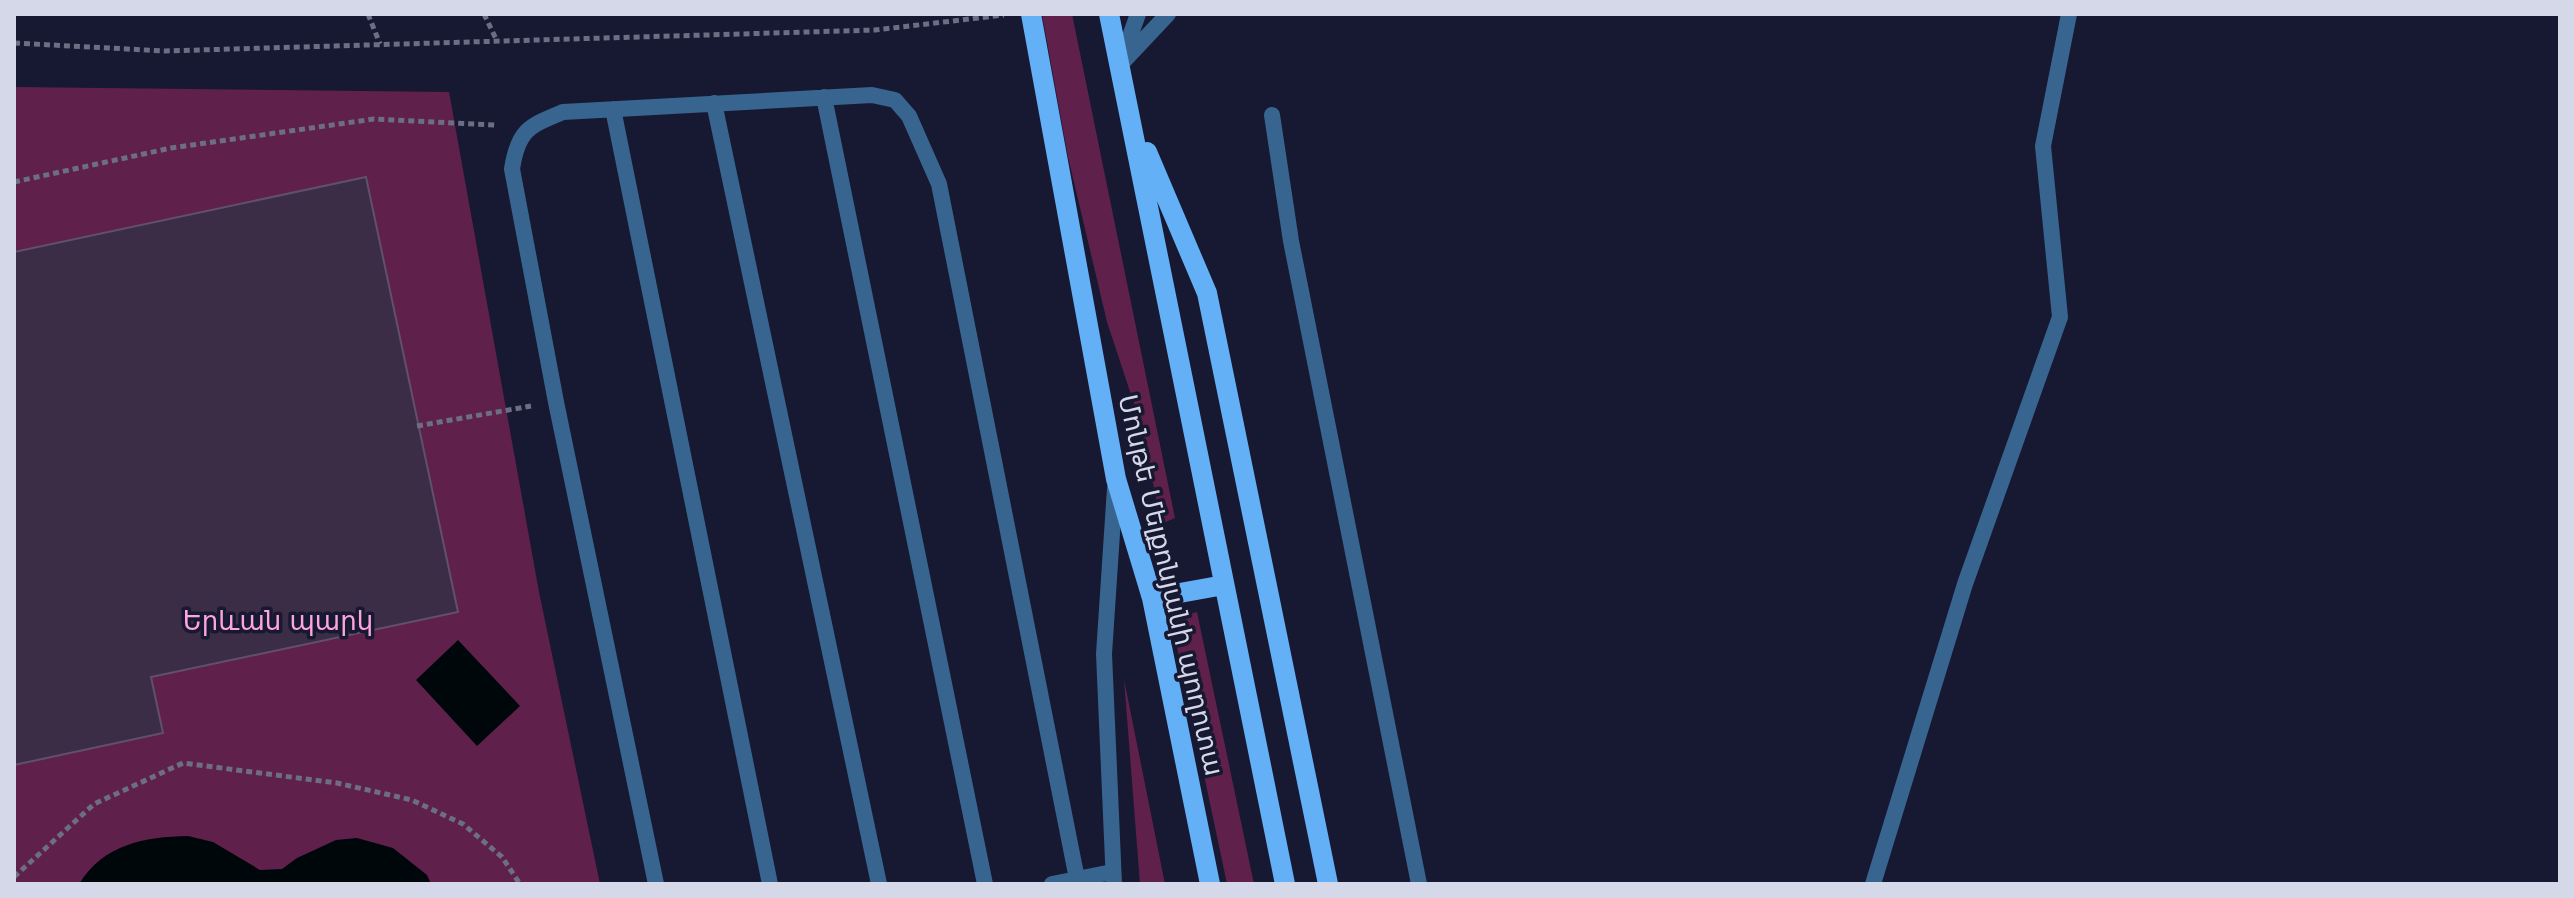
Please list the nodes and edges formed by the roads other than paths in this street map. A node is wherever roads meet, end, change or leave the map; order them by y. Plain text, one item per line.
1 (1031, 14) edge
2 (1109, 14) edge
3 (1138, 14) edge
4 (1168, 14) edge
5 (2069, 14) edge
6 (1120, 65) junction
7 (824, 97) junction
8 (714, 103) junction
9 (613, 109) junction
10 (1131, 115) junction
11 (1272, 115) dead end
12 (1116, 479) junction
13 (1224, 585) junction
14 (1152, 598) junction
15 (1113, 878) edge
16 (1078, 882) edge
17 (656, 884) edge
18 (770, 884) edge
19 (879, 884) edge
20 (985, 884) edge
21 (1052, 884) edge
22 (1210, 884) edge
23 (1285, 884) edge
24 (1328, 884) edge
25 (1419, 884) edge
26 (1873, 884) edge

1 - 12 main road, Մոնթե Մելքոնյանի պողոտա
2 - 6 main road, Մոնթե Մելքոնյանի պողոտա
3 - 6 lane
4 - 6 lane
5 - 26 lane
6 - 10 main road, Մոնթե Մելքոնյանի պողոտա
7 - 8 lane
7 - 16 lane
7 - 20 lane
8 - 9 lane
8 - 19 lane
9 - 17 lane
9 - 18 lane
10 - 13 main road, Մոնթե Մելքոնյանի պողոտա
10 - 24 main road
11 - 25 lane
12 - 14 main road, Մոնթե Մելքոնյանի պողոտա
12 - 15 lane
13 - 14 main road
13 - 23 main road, Մոնթե Մելքոնյանի պողոտա
14 - 22 main road, Մոնթե Մելքոնյանի պողոտա
15 - 16 lane
16 - 21 lane

